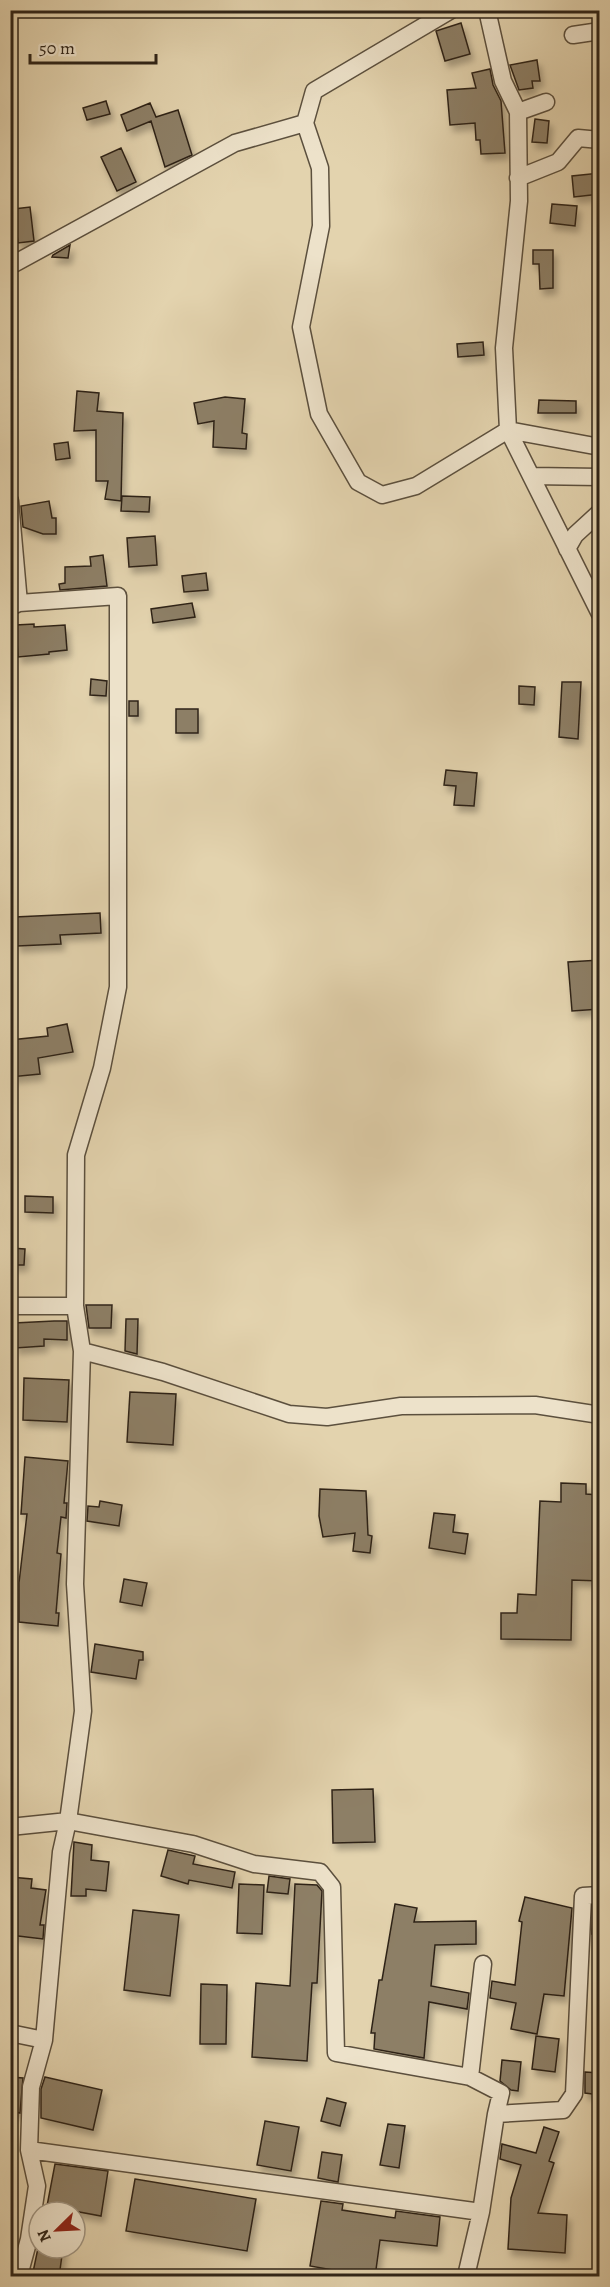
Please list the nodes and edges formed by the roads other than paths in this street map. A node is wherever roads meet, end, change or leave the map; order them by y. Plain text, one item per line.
1 (451, 10) edge
2 (487, 10) edge
3 (600, 31) edge
4 (573, 35) dead end
5 (546, 102) dead end
6 (518, 112) junction
7 (305, 123) junction
8 (600, 140) edge
9 (518, 178) junction
10 (10, 266) edge
11 (508, 430) junction
12 (600, 447) edge
13 (531, 476) junction
14 (600, 477) edge
15 (10, 501) edge
16 (600, 512) edge
17 (567, 549) junction
18 (15, 605) edge
19 (600, 614) edge
20 (10, 1306) edge
21 (75, 1306) junction
22 (81, 1351) junction
23 (600, 1415) edge
24 (68, 1821) junction
25 (10, 1827) edge
26 (600, 1895) edge
27 (483, 1964) dead end
28 (10, 2034) edge
29 (44, 2040) junction
30 (470, 2077) junction
31 (496, 2114) junction
32 (29, 2150) junction
33 (481, 2212) junction
34 (19, 2277) edge
35 (466, 2277) edge

1 - 7 street
2 - 6 street
3 - 4 street
5 - 6 street
6 - 9 street
7 - 10 street
7 - 11 street
8 - 9 street
9 - 11 street
11 - 12 street
11 - 13 street
13 - 14 street
13 - 17 street
15 - 18 street
16 - 17 street
17 - 19 street
18 - 21 street
20 - 21 street
21 - 22 street
22 - 23 street
22 - 24 street
24 - 25 street
24 - 29 street
24 - 30 street
26 - 31 street
27 - 30 street
28 - 29 street
29 - 32 street
30 - 31 street
31 - 33 street
32 - 33 street
32 - 34 street
33 - 35 street

